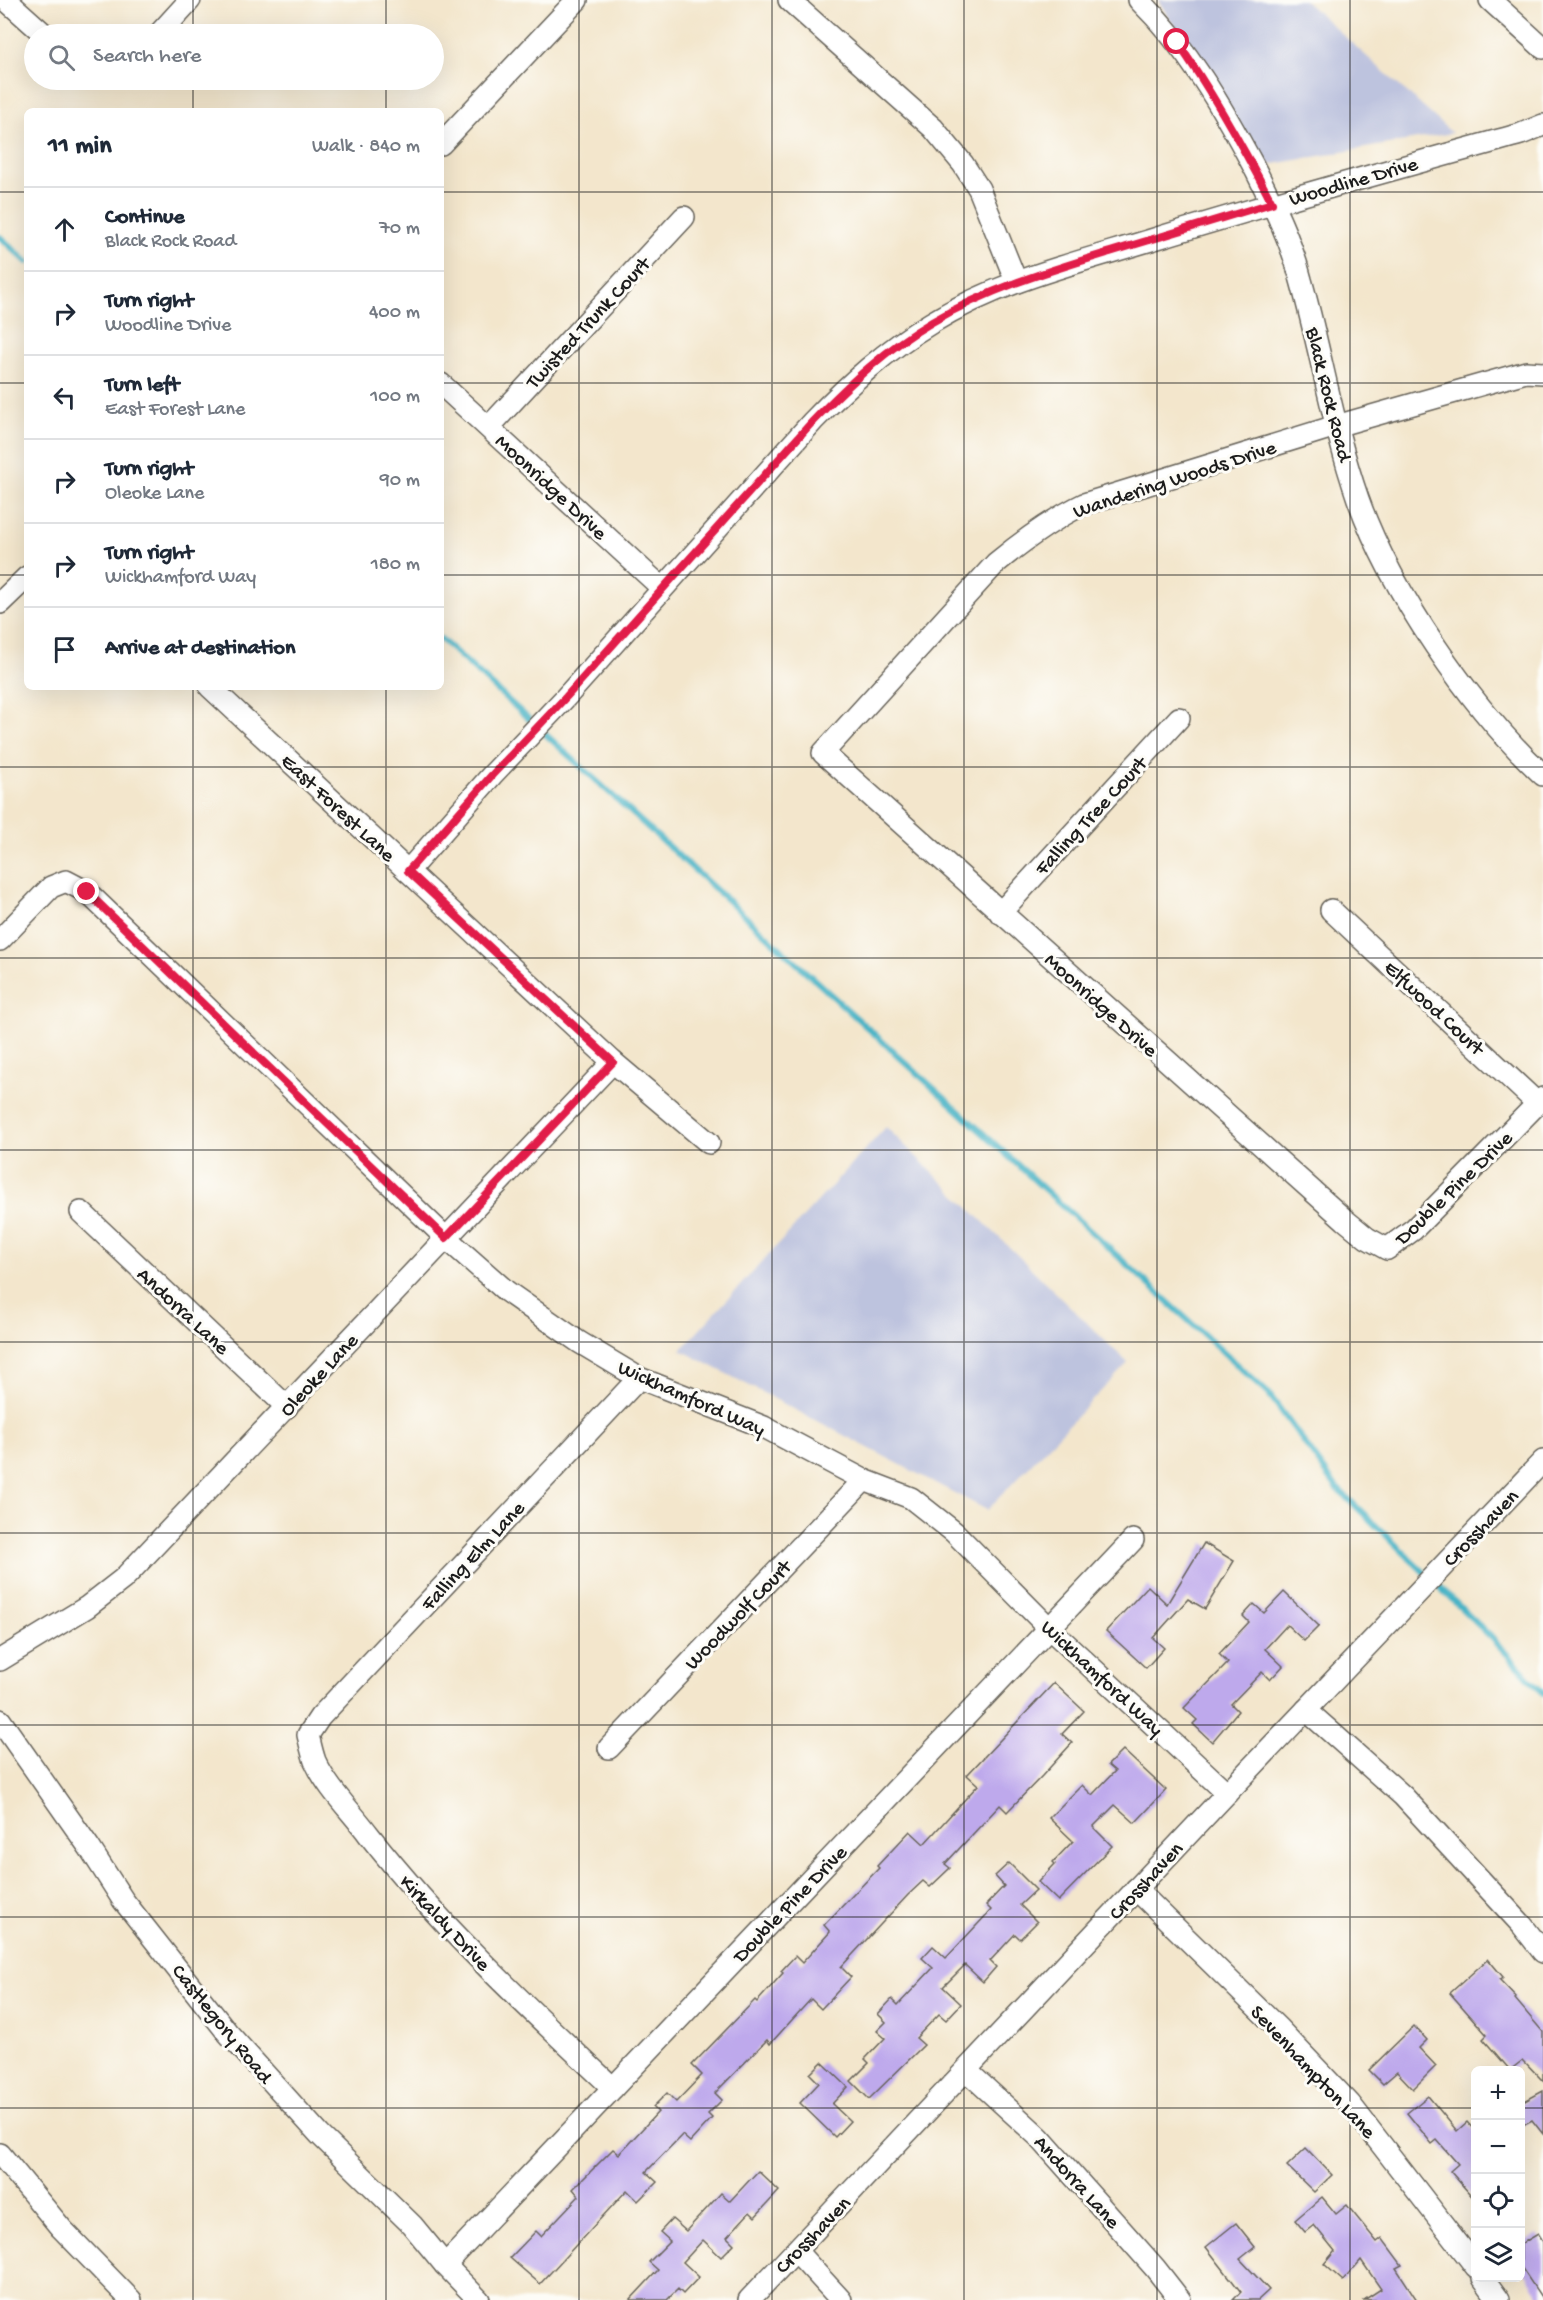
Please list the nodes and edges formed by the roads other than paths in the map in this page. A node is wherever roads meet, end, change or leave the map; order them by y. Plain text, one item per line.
1 (6, 0) edge
2 (190, 0) edge
3 (577, 0) edge
4 (789, 0) edge
5 (1139, 0) edge
6 (1493, 1) edge
7 (33, 24) edge
8 (168, 24) edge
9 (1543, 48) edge
10 (1543, 125) edge
11 (444, 141) edge
12 (1272, 203) junction
13 (684, 216) dead end
14 (1016, 281) junction
15 (1543, 373) edge
16 (444, 387) edge
17 (1336, 426) junction
18 (489, 427) junction
19 (24, 580) edge
20 (662, 588) junction
21 (0, 603) edge
22 (213, 690) edge
23 (1179, 718) dead end
24 (823, 753) joint
25 (1543, 775) edge
26 (408, 871) junction
27 (1331, 910) dead end
28 (1000, 913) junction
29 (0, 940) edge
30 (613, 1062) junction
31 (1540, 1101) edge
32 (709, 1143) dead end
33 (81, 1212) dead end
34 (446, 1238) junction
35 (1387, 1249) joint
36 (639, 1378) junction
37 (287, 1407) junction
38 (1543, 1461) edge
39 (864, 1480) junction
40 (1133, 1540) dead end
41 (1050, 1628) junction
42 (0, 1660) edge
43 (1306, 1710) junction
44 (0, 1719) edge
45 (308, 1735) joint
46 (609, 1748) dead end
47 (1227, 1793) junction
48 (1136, 1889) junction
49 (1543, 1952) edge
50 (967, 2071) junction
51 (613, 2088) junction
52 (0, 2154) edge
53 (796, 2251) junction
54 (1471, 2261) edge
55 (445, 2265) junction
56 (1486, 2282) edge
57 (131, 2300) edge
58 (479, 2300) edge
59 (749, 2300) edge
60 (841, 2300) edge
61 (1180, 2300) edge
62 (1499, 2300) edge

1 - 7 street
2 - 8 street
3 - 11 street
4 - 14 street
5 - 12 street, Black Rock Road
6 - 9 street
10 - 12 street, Woodline Drive
12 - 14 street, Woodline Drive
12 - 17 street, Black Rock Road
13 - 18 street, Twisted Trunk Court
14 - 20 street, Woodline Drive
15 - 17 street, Wandering Woods Drive
16 - 18 street, Moonridge Drive
17 - 24 street, Wandering Woods Drive
17 - 25 street, Black Rock Road
18 - 20 street, Moonridge Drive
19 - 21 street
20 - 26 street, Woodline Drive
22 - 26 street, East Forest Lane
23 - 28 street, Falling Tree Court
24 - 28 street, Moonridge Drive
26 - 30 street, East Forest Lane
27 - 31 street, Elfwood Court
28 - 35 street, Moonridge Drive
29 - 34 street, Wickhamford Way
30 - 32 street, East Forest Lane
30 - 34 street, Oleoke Lane
31 - 35 street, Double Pine Drive
33 - 37 street, Andorra Lane
34 - 36 street, Wickhamford Way
34 - 37 street, Oleoke Lane
36 - 39 street, Wickhamford Way
36 - 45 street, Falling Elm Lane
37 - 42 street, Oleoke Lane
38 - 43 street, Crosshaven
39 - 41 street, Wickhamford Way
39 - 46 street, Woodwolf Court
40 - 41 street, Double Pine Drive
41 - 47 street, Wickhamford Way
41 - 51 street, Double Pine Drive
43 - 47 street, Crosshaven
43 - 49 street
44 - 55 street, Castlegory Road
45 - 51 street, Kirkaldy Drive
47 - 48 street, Crosshaven
48 - 50 street, Crosshaven
48 - 54 street, Sevenhampton Lane
50 - 53 street, Crosshaven
50 - 61 street, Andorra Lane
51 - 55 street, Double Pine Drive
52 - 57 street
53 - 59 street, Crosshaven
53 - 60 street
55 - 58 street, Castlegory Road
56 - 62 street

